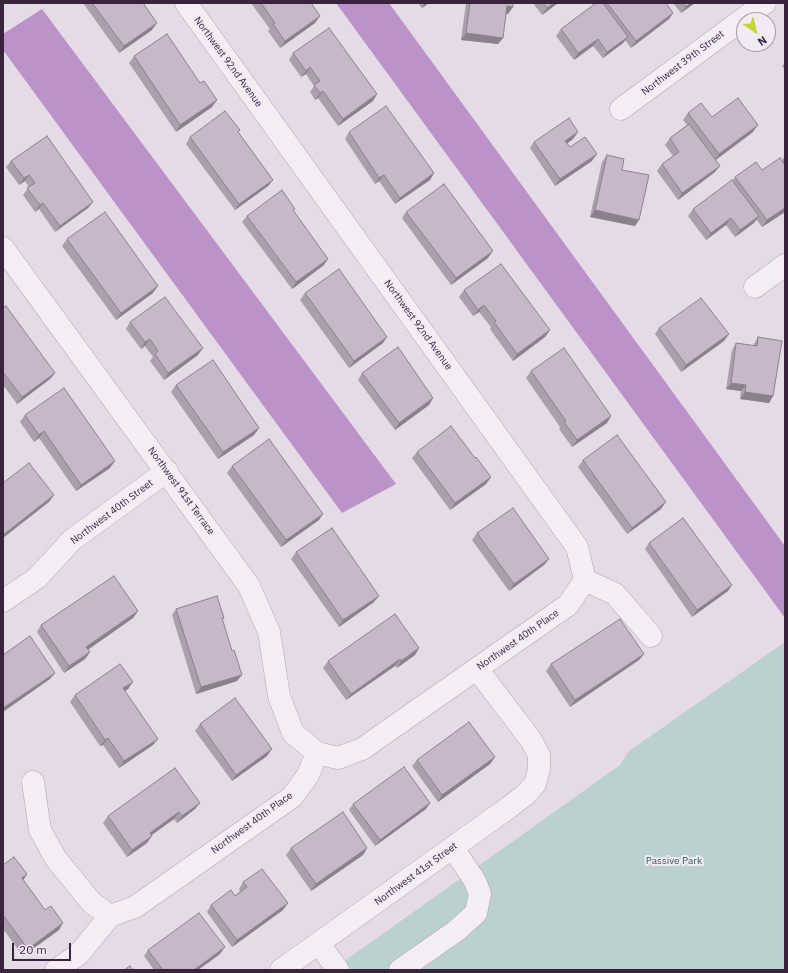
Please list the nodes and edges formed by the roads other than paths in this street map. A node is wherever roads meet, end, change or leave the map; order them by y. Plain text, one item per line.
1 (186, 3) edge
2 (765, 3) edge
3 (621, 109) dead end
4 (3, 248) edge
5 (785, 265) edge
6 (755, 287) dead end
7 (167, 471) junction
8 (585, 580) junction
9 (3, 601) edge
10 (652, 636) dead end
11 (477, 669) junction
12 (317, 753) junction
13 (33, 782) dead end
14 (453, 848) junction
15 (110, 916) junction
16 (319, 944) junction
17 (56, 970) edge
18 (281, 970) edge
19 (338, 970) edge
20 (400, 970) edge

1 - 8 street, Northwest 92nd Avenue
2 - 3 street, Northwest 39th Street
4 - 7 street, Northwest 91st Terrace
5 - 6 street
7 - 9 street, Northwest 40th Street
7 - 12 street, Northwest 91st Terrace
8 - 10 street
8 - 11 street, Northwest 40th Place
11 - 12 street, Northwest 40th Place
11 - 14 street, Northwest 41st Street
12 - 15 street, Northwest 40th Place
13 - 15 street
14 - 16 street, Northwest 41st Street
14 - 20 street
15 - 17 street
16 - 18 street, Northwest 41st Street
16 - 19 street

